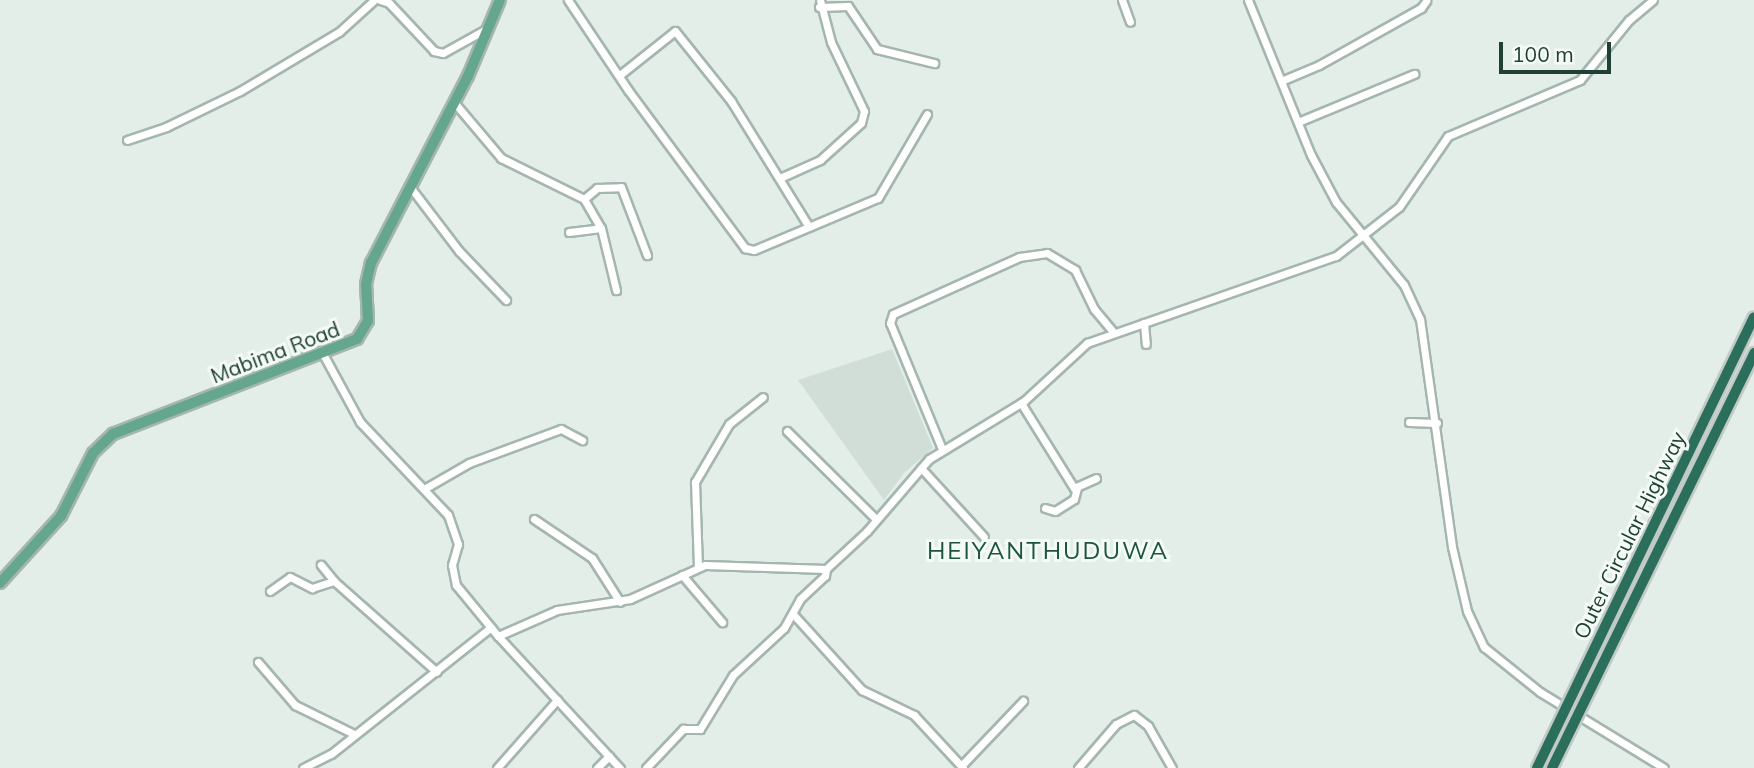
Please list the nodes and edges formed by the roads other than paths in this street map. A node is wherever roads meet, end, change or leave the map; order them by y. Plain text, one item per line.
1 (374, 0) edge
2 (380, 0) edge
3 (500, 0) edge
4 (568, 0) edge
5 (1122, 0) edge
6 (1248, 0) edge
7 (1653, 0) edge
8 (1426, 1) edge
9 (819, 3) edge
10 (1130, 22) dead end
11 (488, 28) junction
12 (934, 63) dead end
13 (621, 74) junction
14 (1414, 74) dead end
15 (1281, 81) junction
16 (453, 101) junction
17 (927, 114) dead end
18 (1298, 122) junction
19 (127, 140) dead end
20 (782, 177) junction
21 (411, 188) junction
22 (584, 199) junction
23 (809, 227) junction
24 (601, 228) junction
25 (569, 232) dead end
26 (1365, 236) junction
27 (647, 255) dead end
28 (616, 290) dead end
29 (506, 300) dead end
30 (1754, 317) edge
31 (1144, 323) junction
32 (1114, 333) junction
33 (1146, 344) dead end
34 (1754, 353) edge
35 (323, 354) junction
36 (763, 397) dead end
37 (1021, 403) junction
38 (1409, 422) dead end
39 (1437, 424) junction
40 (788, 431) dead end
41 (582, 440) dead end
42 (942, 449) junction
43 (921, 468) junction
44 (1096, 478) dead end
45 (1077, 488) junction
46 (424, 489) junction
47 (1045, 508) dead end
48 (534, 519) dead end
49 (876, 519) junction
50 (984, 537) dead end
51 (321, 565) dead end
52 (698, 567) junction
53 (827, 569) junction
54 (682, 575) junction
55 (334, 581) junction
56 (0, 583) edge
57 (270, 591) dead end
58 (620, 602) junction
59 (793, 614) junction
60 (722, 622) dead end
61 (491, 627) junction
62 (498, 636) junction
63 (258, 662) dead end
64 (437, 673) junction
65 (557, 699) junction
66 (1023, 701) dead end
67 (354, 734) junction
68 (609, 756) junction
69 (962, 767) edge
70 (303, 768) edge
71 (497, 768) edge
72 (597, 768) edge
73 (620, 768) edge
74 (646, 768) edge
75 (1078, 768) edge
76 (1172, 768) edge
77 (1537, 768) edge
78 (1552, 768) edge
79 (1664, 768) edge

1 - 19 street
2 - 11 street
3 - 11 main road, Mabima Road
4 - 13 street
5 - 10 street
6 - 15 street
7 - 26 street
8 - 15 street
9 - 12 street
9 - 20 street
11 - 16 main road, Mabima Road
13 - 20 street
13 - 23 street
14 - 18 street
15 - 18 street
16 - 21 main road, Mabima Road
16 - 22 street
17 - 23 street
18 - 26 street
20 - 23 street
21 - 29 street
21 - 35 main road, Mabima Road
22 - 24 street
22 - 27 street
24 - 25 street
24 - 28 street
26 - 31 street
26 - 39 street
30 - 77 highway, Outer Circular Highway, bridge
31 - 32 street
31 - 33 street
32 - 37 street
32 - 42 street
34 - 78 highway, Outer Circular Highway, bridge
35 - 46 street
35 - 56 main road, Mabima Road
36 - 52 street
37 - 42 street
37 - 45 street
38 - 39 street
39 - 79 street
40 - 49 street
41 - 46 street
42 - 43 street
43 - 49 street
43 - 50 street
44 - 45 street
45 - 47 street
46 - 61 street
48 - 58 street
49 - 53 street
51 - 55 street
52 - 53 street
52 - 54 street
53 - 59 street
54 - 58 street
54 - 60 street
55 - 57 street
55 - 64 street
58 - 62 street
59 - 69 street
59 - 74 street
61 - 62 street
61 - 64 street
62 - 65 street
63 - 67 street
64 - 67 street
65 - 68 street
65 - 71 street
66 - 69 street
67 - 70 street
68 - 72 street
68 - 73 street
75 - 76 street

